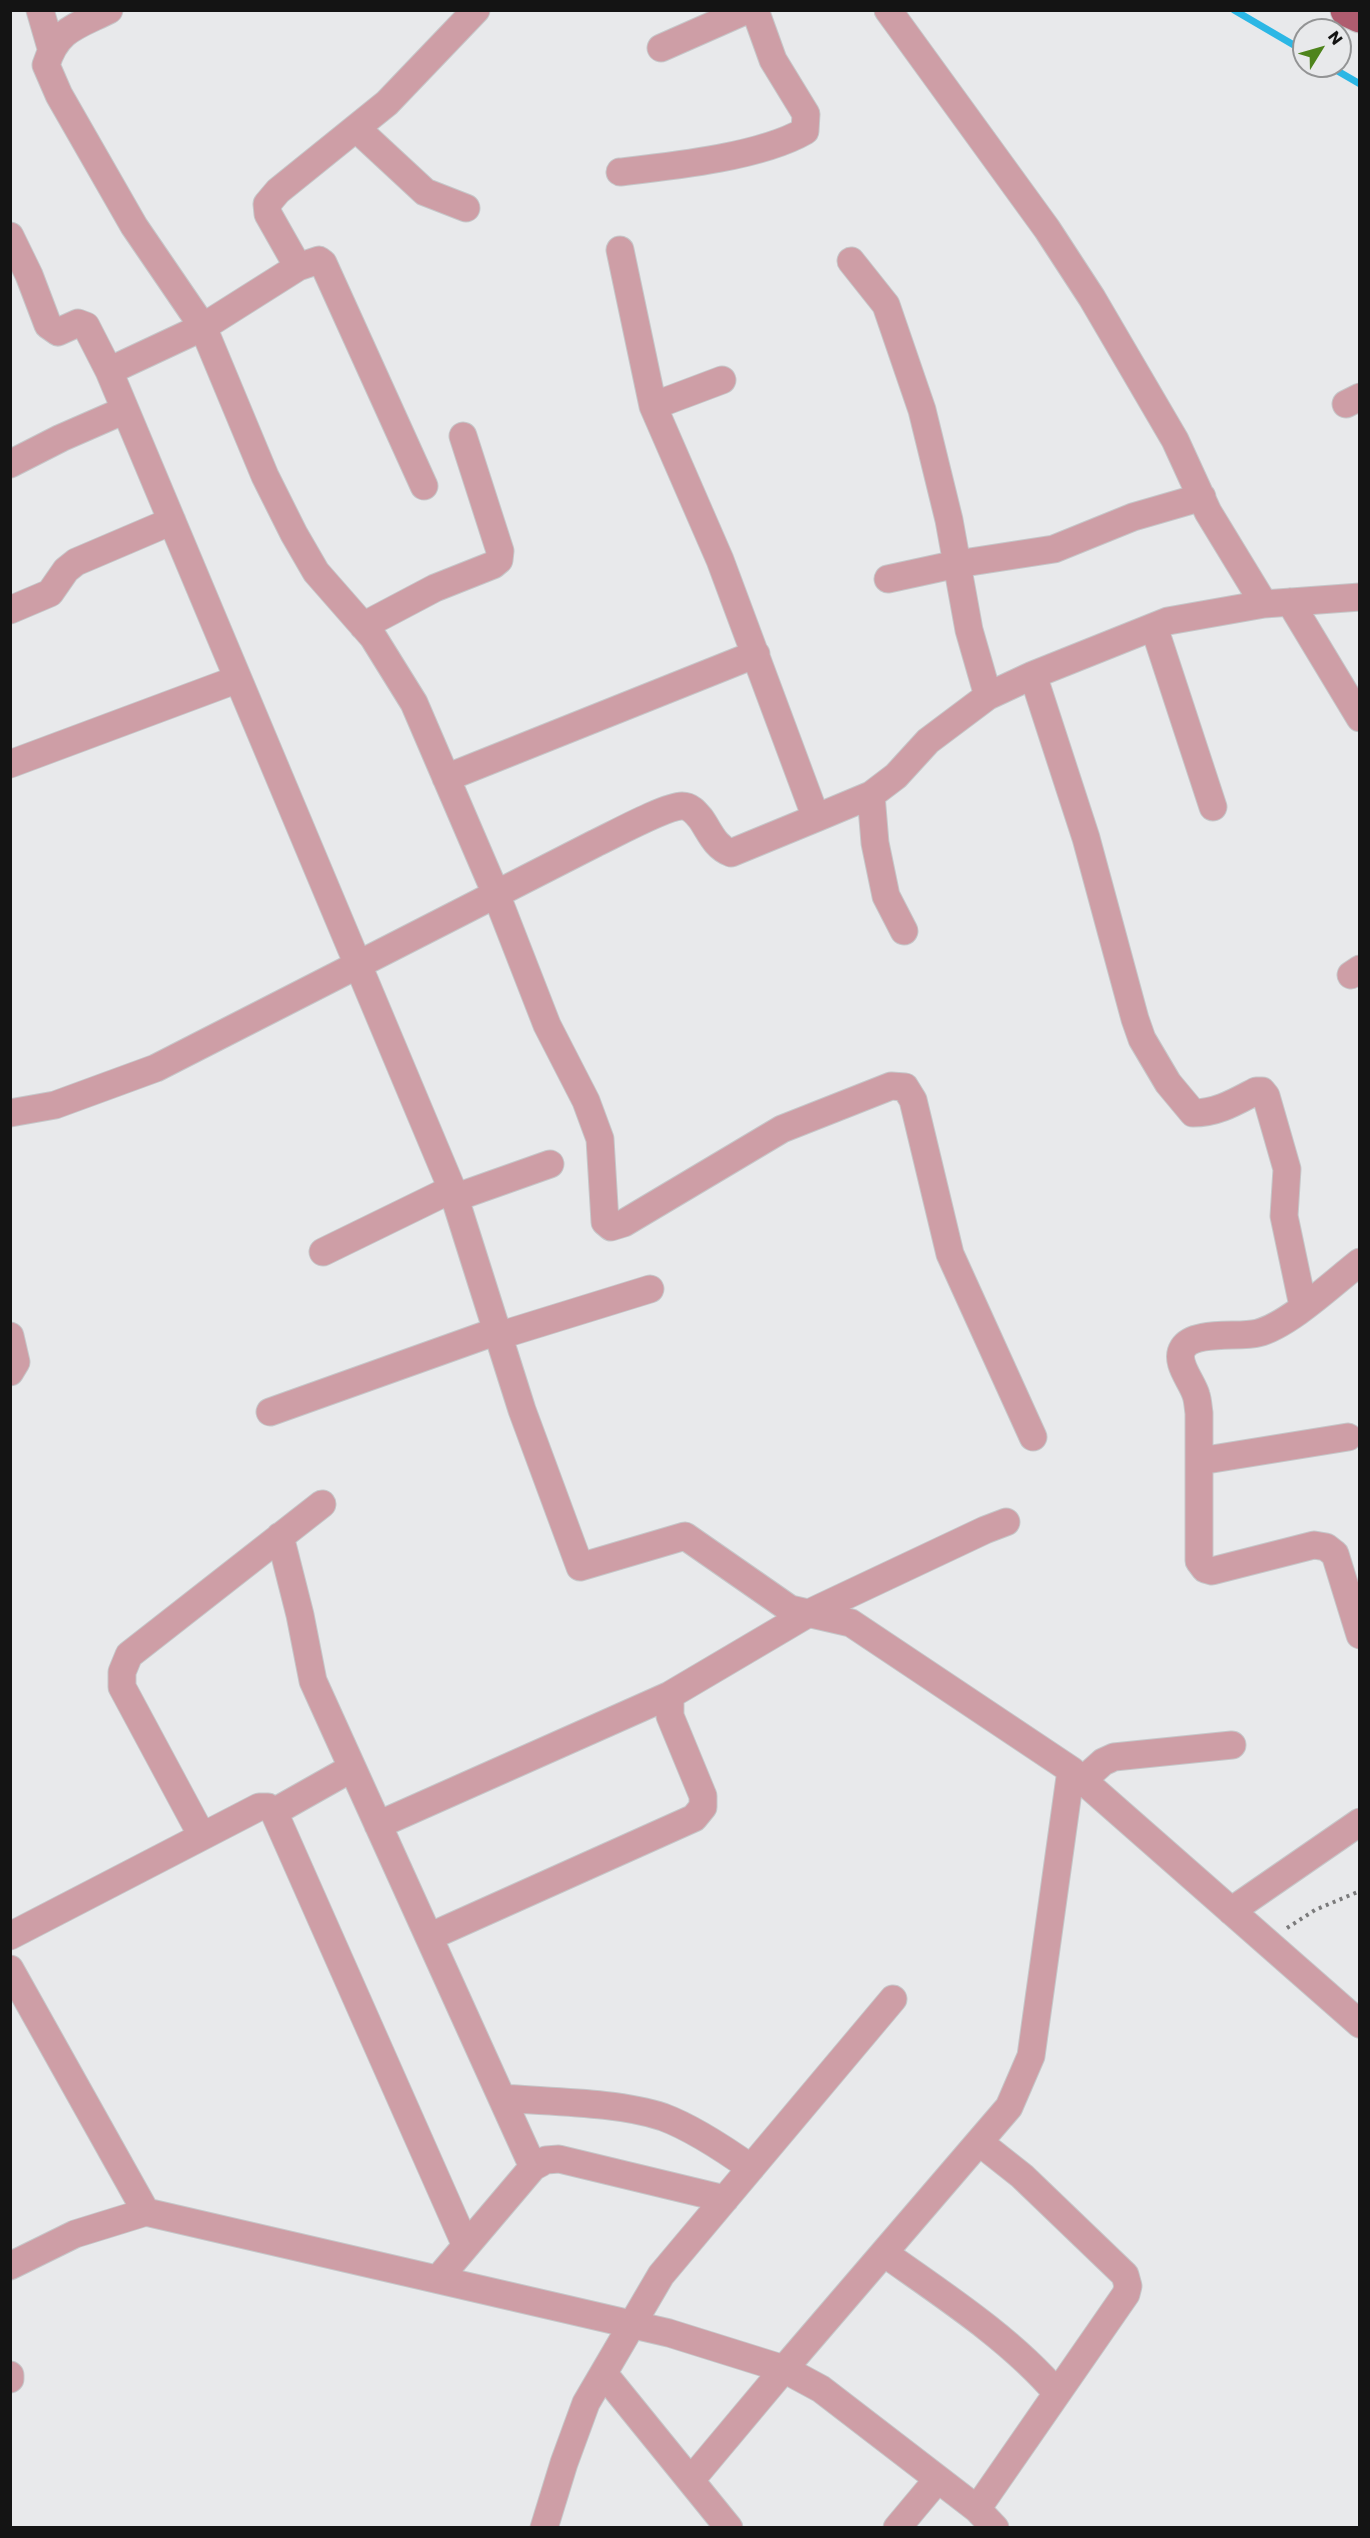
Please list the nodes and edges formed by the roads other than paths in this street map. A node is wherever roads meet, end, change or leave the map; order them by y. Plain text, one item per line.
1 (40, 10) edge
2 (109, 10) edge
3 (476, 10) edge
4 (747, 10) edge
5 (755, 10) edge
6 (888, 10) edge
7 (1347, 10) edge
8 (1359, 16) edge
9 (51, 48) junction
10 (662, 48) dead end
11 (356, 128) junction
12 (620, 172) dead end
13 (466, 208) dead end
14 (10, 236) edge
15 (620, 250) dead end
16 (850, 261) dead end
17 (298, 267) junction
18 (20, 278) edge
19 (203, 327) junction
20 (109, 371) junction
21 (722, 381) dead end
22 (653, 406) junction
23 (125, 410) junction
24 (463, 436) dead end
25 (10, 464) edge
26 (424, 486) dead end
27 (1202, 497) junction
28 (172, 521) junction
29 (957, 564) junction
30 (888, 579) dead end
31 (1359, 597) edge
32 (1277, 603) junction
33 (10, 610) edge
34 (363, 626) junction
35 (1154, 627) junction
36 (756, 654) junction
37 (1033, 675) junction
38 (238, 679) junction
39 (988, 696) junction
40 (1359, 718) edge
41 (10, 764) edge
42 (446, 777) junction
43 (871, 795) junction
44 (1214, 807) dead end
45 (816, 818) junction
46 (496, 894) junction
47 (904, 931) dead end
48 (358, 965) junction
49 (10, 1113) edge
50 (550, 1164) dead end
51 (453, 1194) junction
52 (322, 1252) dead end
53 (1359, 1262) edge
54 (650, 1289) dead end
55 (1304, 1306) junction
56 (497, 1333) junction
57 (10, 1336) edge
58 (10, 1372) edge
59 (270, 1413) dead end
60 (1033, 1437) dead end
61 (1347, 1437) dead end
62 (1200, 1461) junction
63 (322, 1504) dead end
64 (1006, 1522) dead end
65 (280, 1536) junction
66 (809, 1613) junction
67 (1359, 1635) edge
68 (670, 1695) junction
69 (1232, 1746) dead end
70 (352, 1768) junction
71 (1077, 1775) junction
72 (274, 1812) junction
73 (1359, 1822) edge
74 (378, 1825) junction
75 (202, 1836) junction
76 (1231, 1911) junction
77 (10, 1936) edge
78 (429, 1936) junction
79 (10, 1968) edge
80 (893, 1999) dead end
81 (1359, 2024) edge
82 (502, 2098) junction
83 (979, 2142) junction
84 (533, 2167) junction
85 (751, 2168) junction
86 (725, 2199) junction
87 (146, 2212) junction
88 (466, 2246) junction
89 (884, 2253) junction
90 (10, 2266) edge
91 (438, 2279) junction
92 (633, 2324) junction
93 (784, 2369) junction
94 (604, 2374) junction
95 (1057, 2393) junction
96 (938, 2479) junction
97 (691, 2480) junction
98 (986, 2518) edge
99 (544, 2528) edge
100 (729, 2528) edge
101 (897, 2528) edge

1 - 9 street
2 - 9 street
3 - 11 street
4 - 10 street
5 - 12 street
6 - 27 street
7 - 8 main road
9 - 19 street
11 - 13 street
11 - 17 street
14 - 18 street
15 - 22 street
16 - 29 street
17 - 19 street
17 - 26 street
18 - 20 street
19 - 20 street
19 - 34 street
20 - 23 street
21 - 22 street
22 - 36 street
23 - 25 street
23 - 28 street
24 - 34 street
27 - 29 street
27 - 32 street
28 - 33 street
28 - 38 street
29 - 30 street
29 - 39 street
31 - 32 street
32 - 35 street
32 - 40 street
34 - 42 street
35 - 37 street
35 - 44 street
36 - 42 street
36 - 45 street
37 - 39 street
37 - 55 street
38 - 41 street
38 - 48 street
39 - 43 street
42 - 46 street
43 - 45 street
43 - 47 street
45 - 46 street
46 - 48 street
46 - 60 street
48 - 49 street
48 - 51 street
50 - 51 street
51 - 52 street
51 - 56 street
53 - 55 street
54 - 56 street
55 - 62 street
56 - 59 street
56 - 66 street
57 - 58 street
61 - 62 street
62 - 67 street
63 - 65 street
64 - 66 street
65 - 70 street
65 - 75 street
66 - 68 street
66 - 71 street
68 - 74 street
68 - 78 street
69 - 71 street
70 - 72 street
70 - 74 street
71 - 76 street
71 - 83 street
72 - 75 street
72 - 88 street
73 - 76 street
74 - 78 street
75 - 77 street
76 - 81 street
78 - 82 street
79 - 87 street
80 - 85 street
82 - 84 street
82 - 85 street
83 - 89 street
83 - 95 street
84 - 86 street
84 - 88 street
85 - 86 street
86 - 92 street
87 - 90 street
87 - 91 street
88 - 91 street
89 - 93 street
89 - 95 street
91 - 92 street
92 - 93 street
92 - 94 street
93 - 96 street
93 - 97 street
94 - 97 street
94 - 99 street
95 - 98 street
96 - 98 street
96 - 101 street
97 - 100 street

